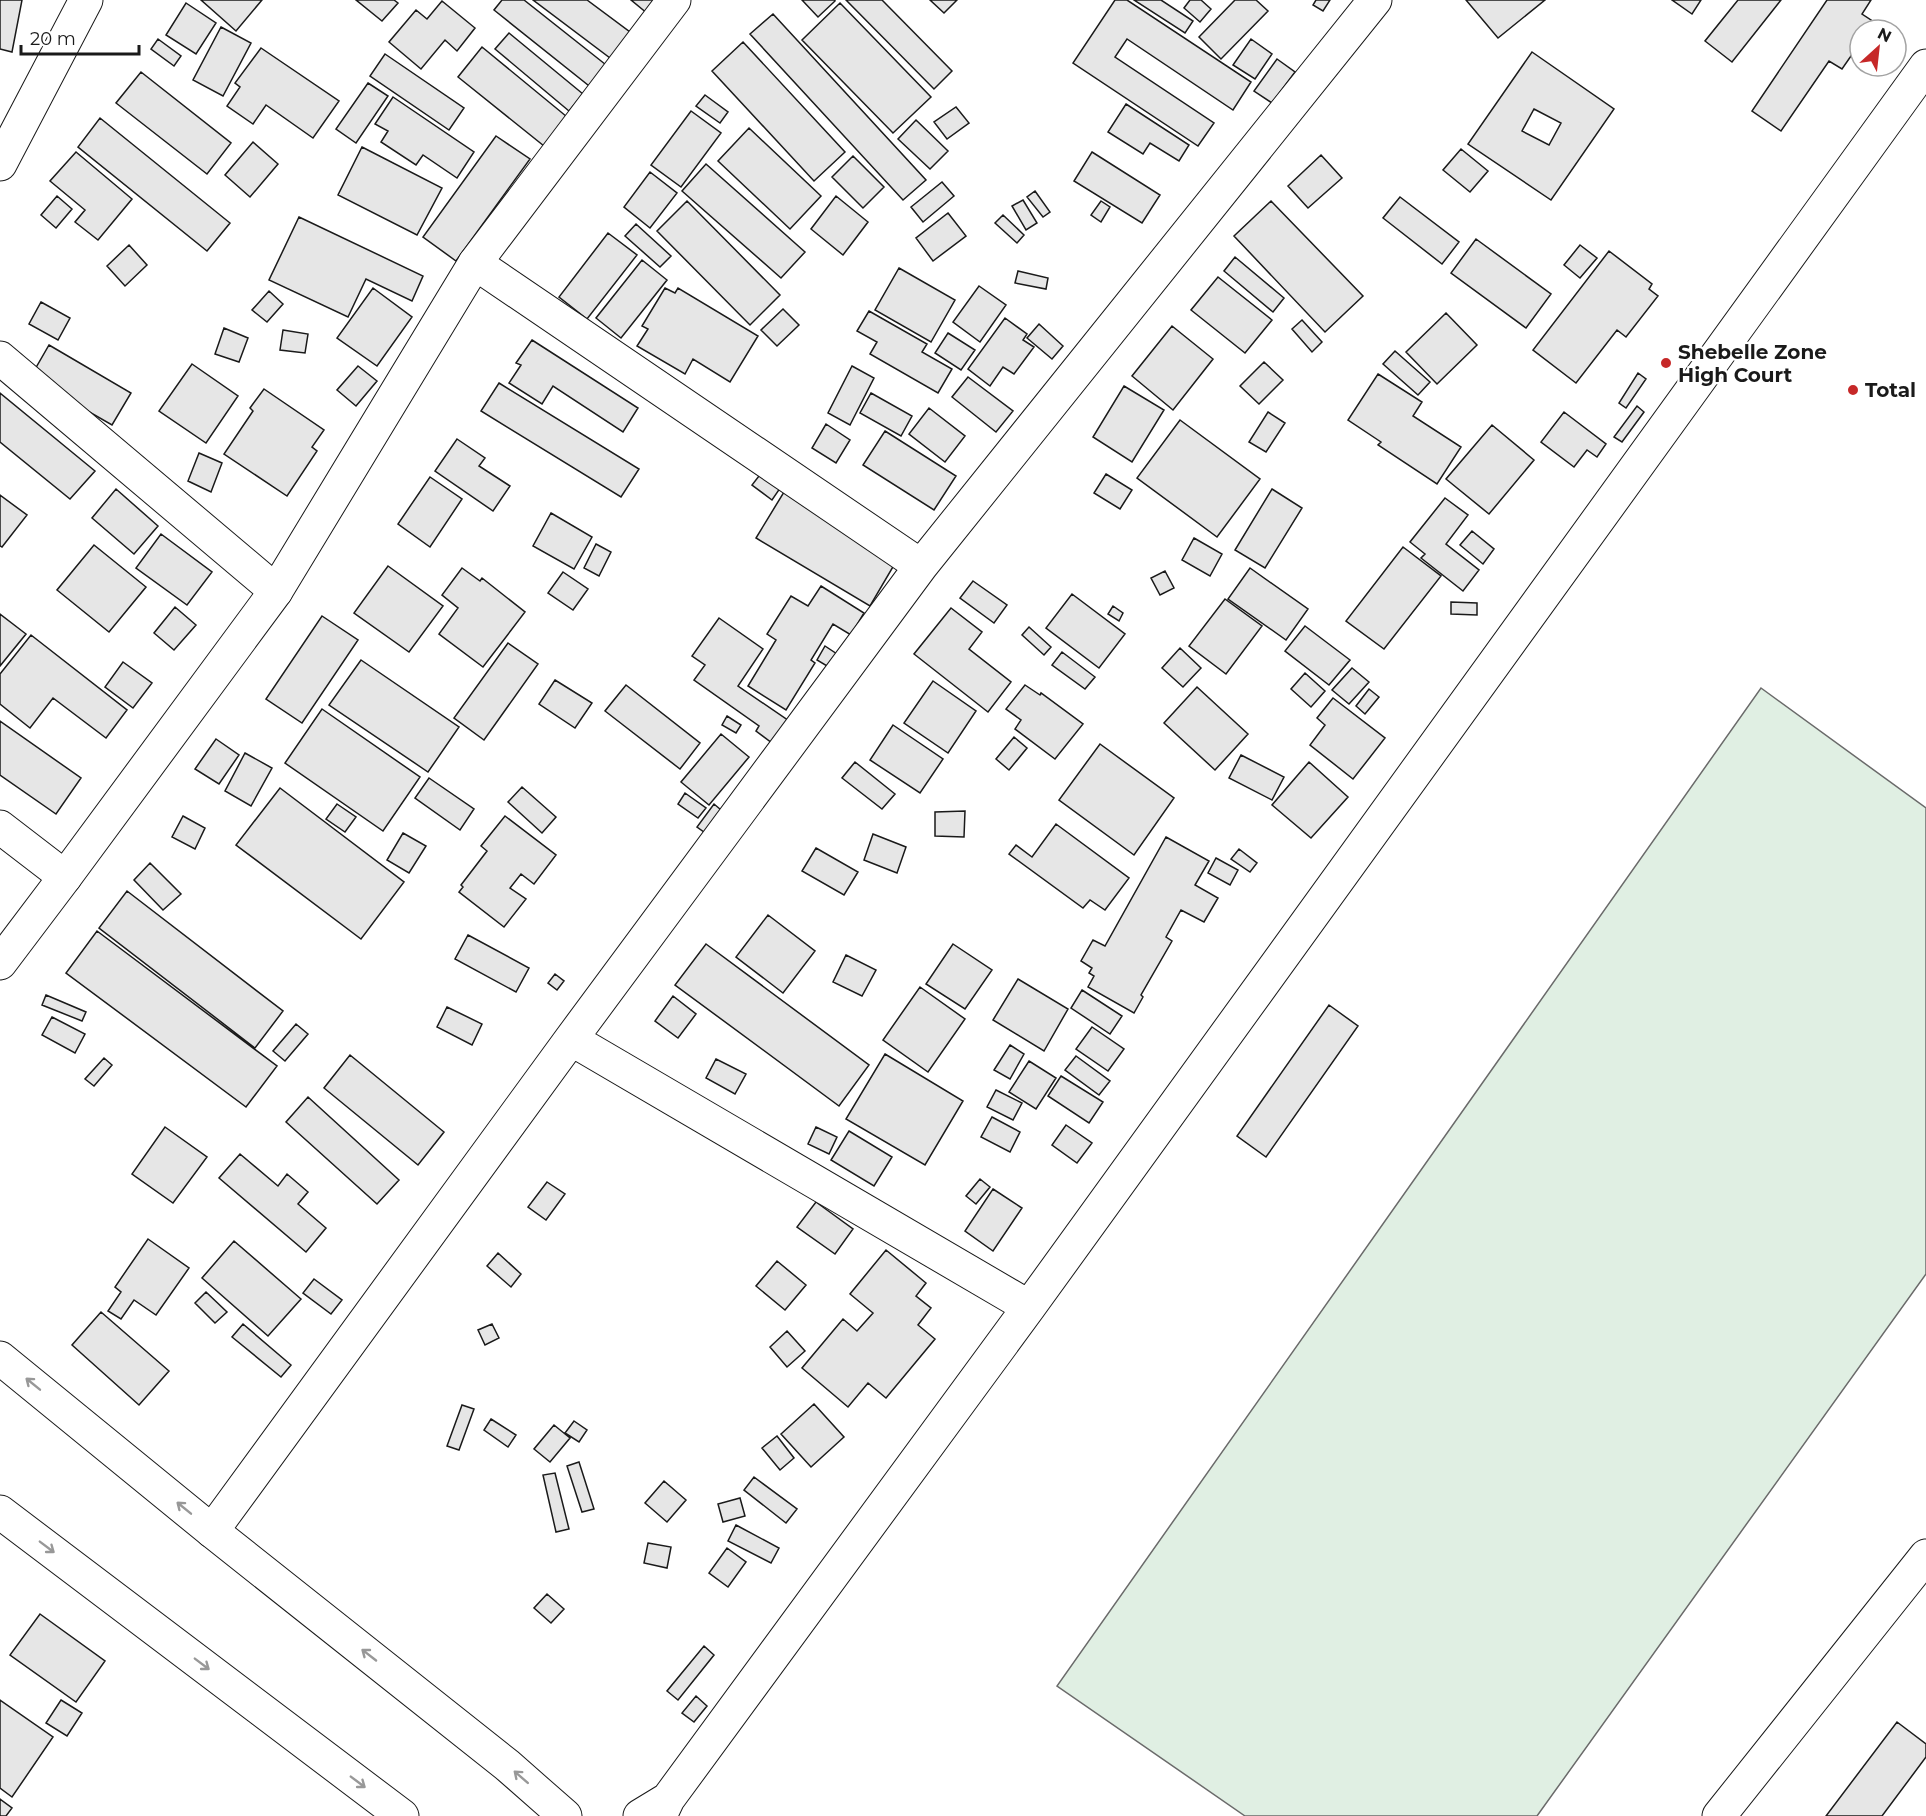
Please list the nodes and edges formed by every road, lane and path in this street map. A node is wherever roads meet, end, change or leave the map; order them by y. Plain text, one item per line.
1 (674, 0) edge
2 (1375, 0) edge
3 (84, 1) edge
4 (1926, 66) edge
5 (0, 164) edge
6 (475, 263) junction
7 (0, 358) edge
8 (921, 566) junction
9 (276, 591) junction
10 (0, 827) edge
11 (65, 877) junction
12 (0, 963) edge
13 (571, 1039) junction
14 (1029, 1307) junction
15 (0, 1358) edge
16 (0, 1512) edge
17 (212, 1531) junction
18 (1926, 1556) edge
19 (664, 1808) edge
20 (402, 1816) edge
21 (565, 1816) edge
22 (640, 1816) edge
23 (1719, 1816) edge

1 - 6 street
2 - 8 street
3 - 5 street
4 - 14 street
6 - 8 street
6 - 9 street
7 - 9 street
8 - 13 street
9 - 11 street
10 - 11 street
11 - 12 street
13 - 14 street
13 - 17 street
14 - 19 street
17 -> 15 street
16 -> 20 street
21 -> 17 street
18 - 23 street
19 - 22 street

